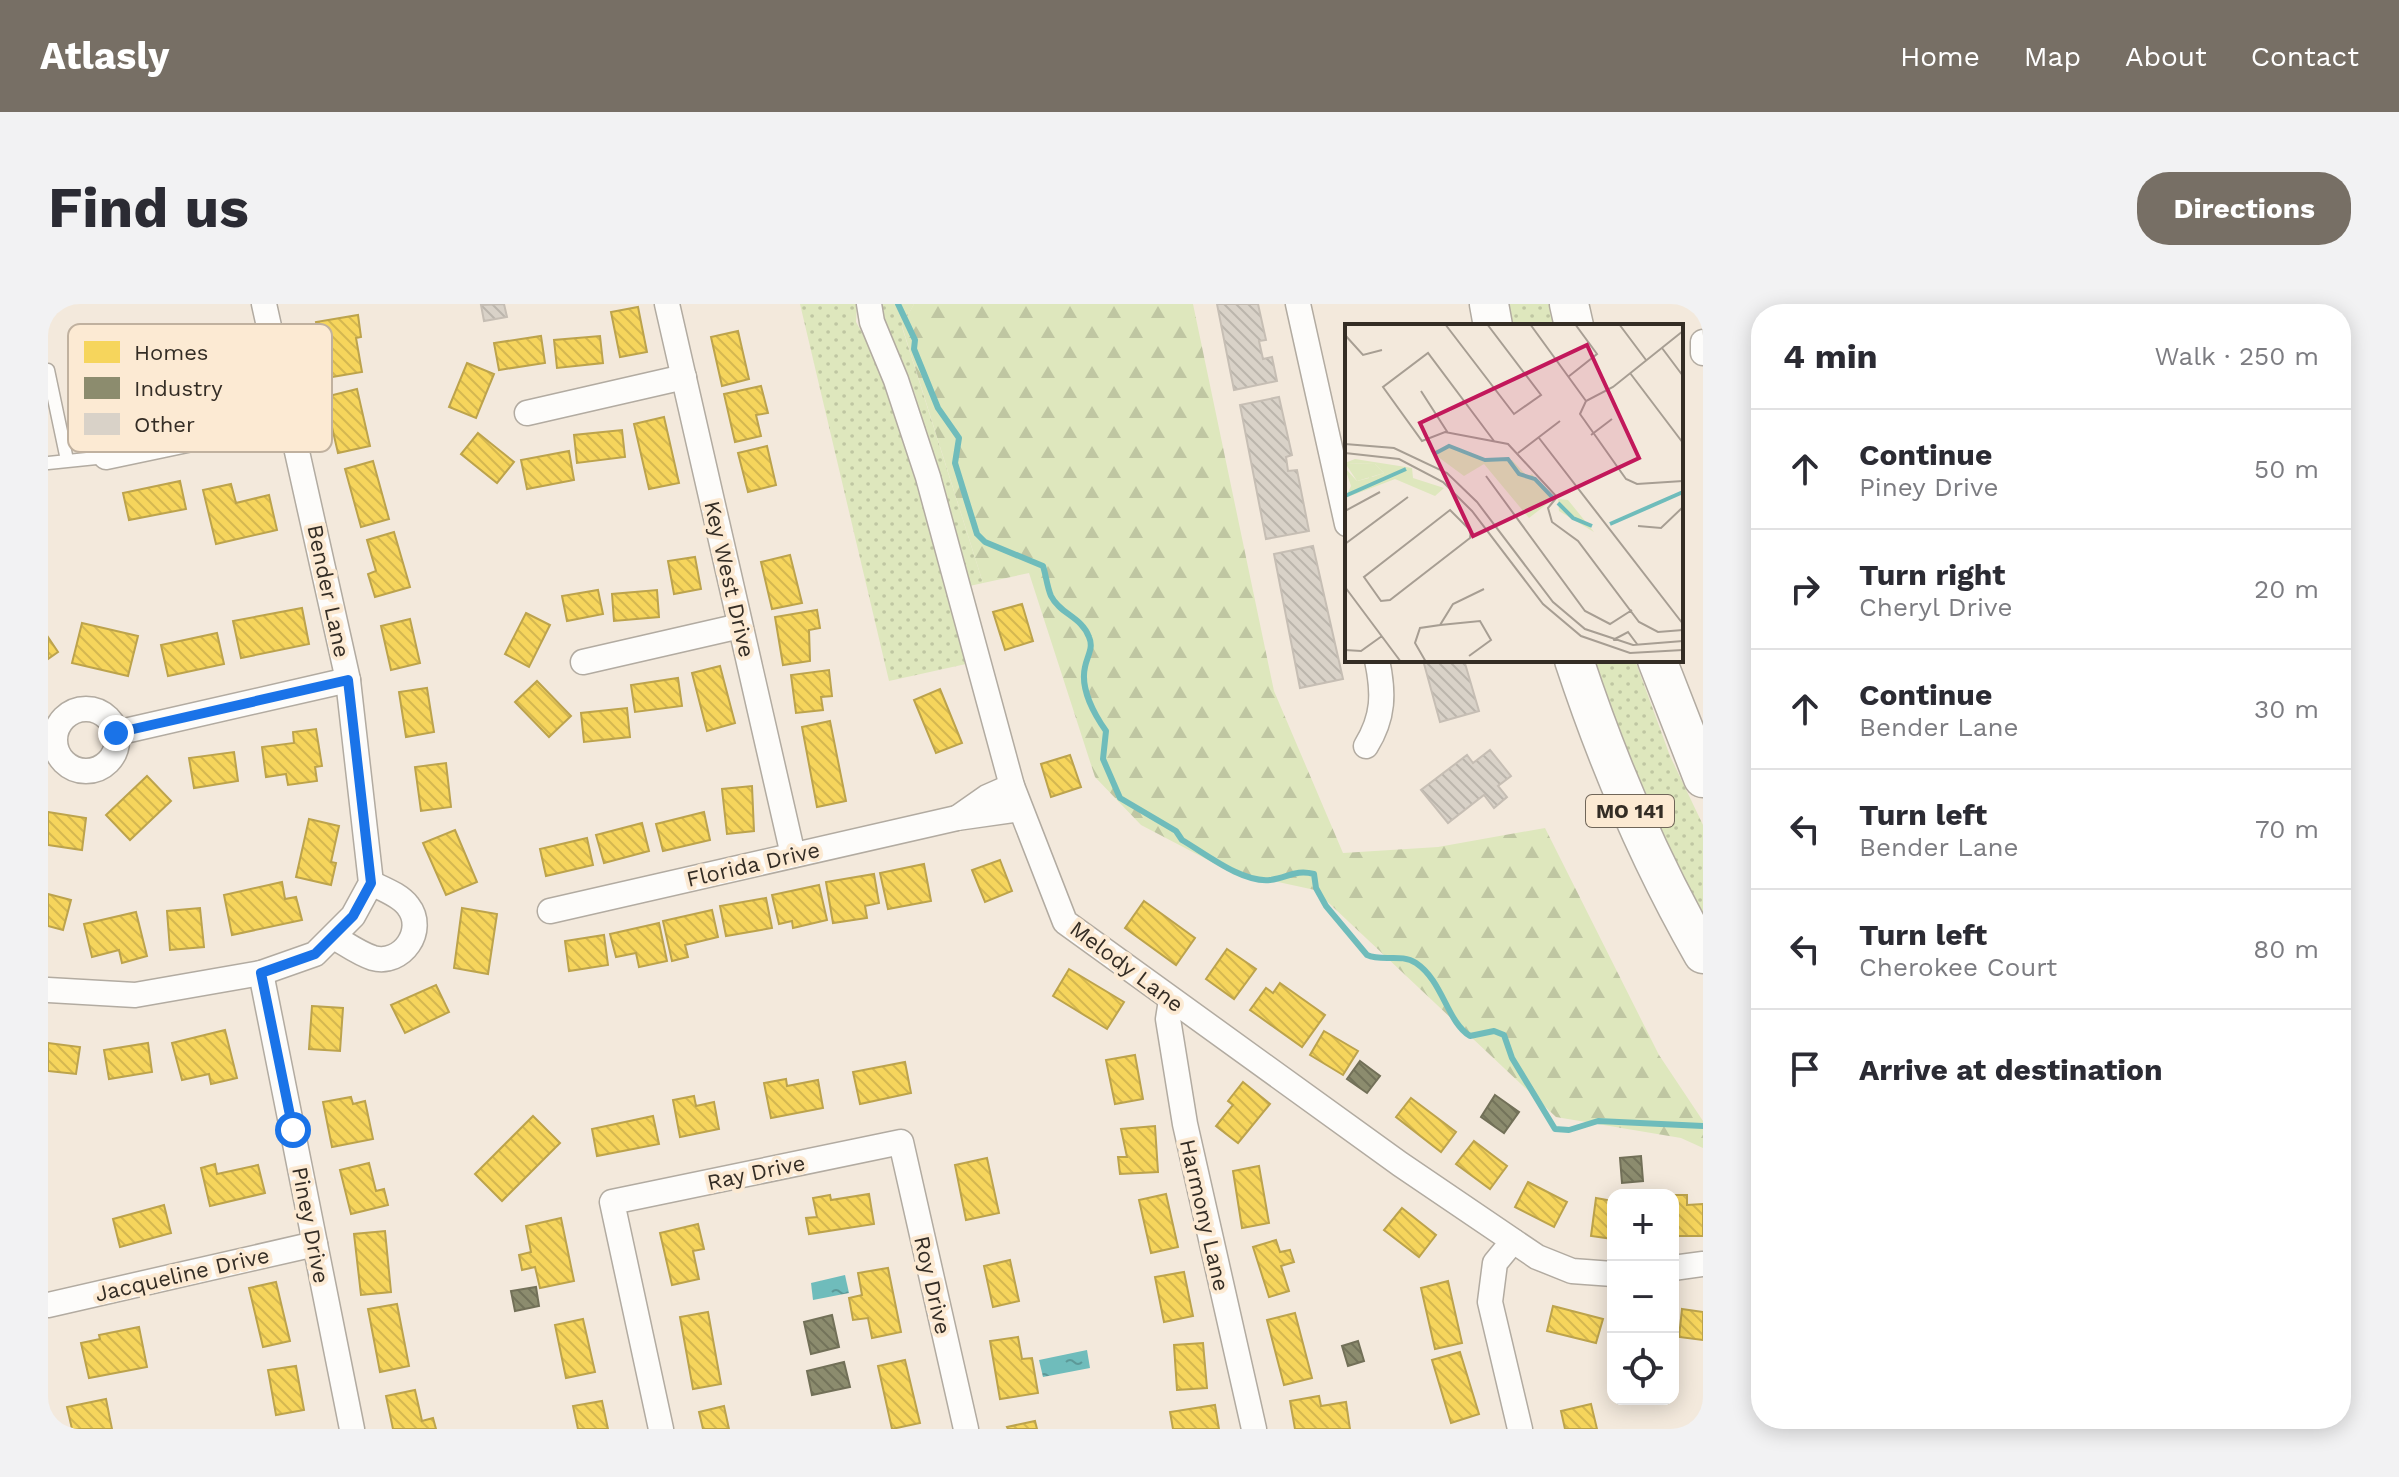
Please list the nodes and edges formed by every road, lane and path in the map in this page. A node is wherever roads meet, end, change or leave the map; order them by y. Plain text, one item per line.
1 (264, 304) edge
2 (667, 304) edge
3 (869, 304) edge
4 (1298, 304) edge
5 (1489, 304) edge
6 (1569, 304) edge
7 (269, 324) edge
8 (1493, 324) edge
9 (1574, 324) edge
10 (1703, 342) edge
11 (1703, 353) edge
12 (48, 370) edge
13 (684, 377) junction
14 (527, 413) dead end
15 (130, 452) edge
16 (299, 452) edge
17 (106, 457) joint
18 (67, 460) junction
19 (48, 463) edge
20 (1345, 515) edge
21 (740, 626) junction
22 (583, 662) dead end
23 (1377, 662) edge
24 (1575, 662) edge
25 (1658, 662) edge
26 (348, 680) junction
27 (116, 733) dead end
28 (1366, 746) dead end
29 (1703, 778) edge
30 (1016, 798) junction
31 (793, 855) junction
32 (371, 883) junction
33 (550, 911) dead end
34 (334, 937) junction
35 (1703, 954) edge
36 (261, 973) junction
37 (48, 990) edge
38 (1171, 1000) junction
39 (901, 1142) joint
40 (1513, 1241) junction
41 (315, 1244) junction
42 (1703, 1264) edge
43 (1679, 1267) edge
44 (1607, 1274) edge
45 (48, 1305) edge
46 (352, 1429) edge
47 (661, 1429) edge
48 (966, 1429) edge
49 (1254, 1429) edge
50 (1520, 1429) edge

1 - 7 street, Bender Lane
2 - 13 street, Key West Drive
3 - 30 street, Melody Lane
4 - 20 street
5 - 8 highway
6 - 9 highway
10 - 11 street
12 - 18 lane
13 - 14 street
13 - 21 street, Key West Drive
15 - 17 street
16 - 26 street, Bender Lane
17 - 18 lane
18 - 19 lane
21 - 22 street
21 - 31 street, Key West Drive
23 - 28 street
24 - 35 highway, MO 141
25 - 29 highway
26 - 27 street
26 - 32 street, Bender Lane
30 - 31 street, Florida Drive
30 - 38 street, Melody Lane
31 - 33 street, Florida Drive
32 - 34 street
32 - 34 street
34 - 36 street
36 - 37 street
36 - 41 street, Piney Drive
38 - 40 street, Melody Lane
38 - 49 street, Harmony Lane
39 - 47 street, Ray Drive
39 - 48 street, Roy Drive
40 - 44 street, Melody Lane
40 - 50 street
41 - 45 street, Jacqueline Drive
41 - 46 street, Piney Drive
42 - 43 street

